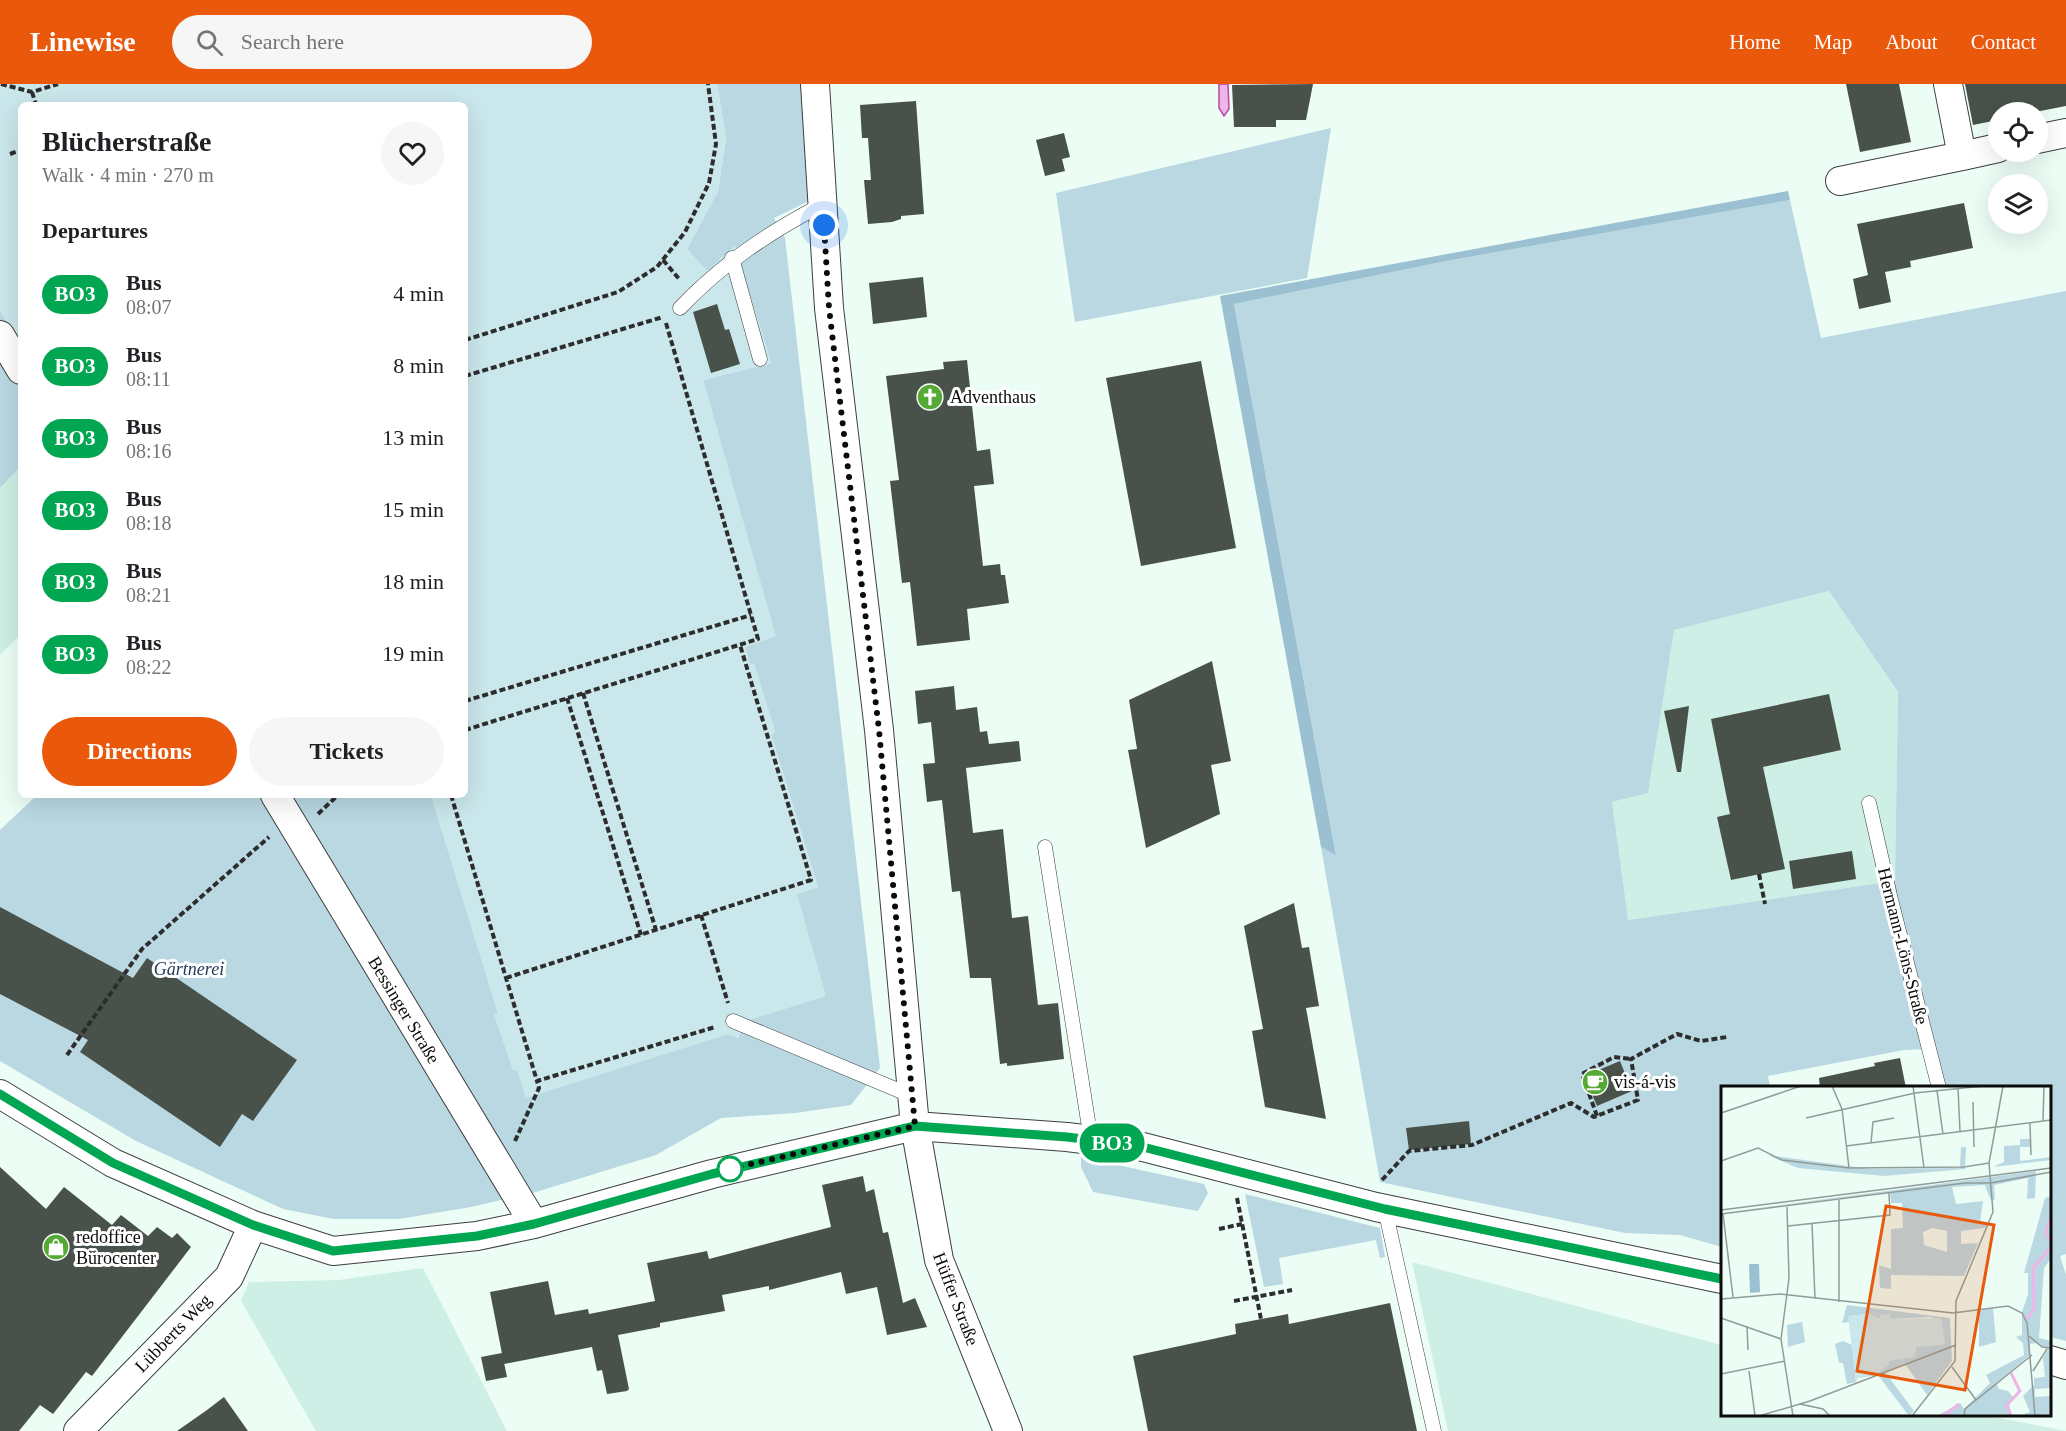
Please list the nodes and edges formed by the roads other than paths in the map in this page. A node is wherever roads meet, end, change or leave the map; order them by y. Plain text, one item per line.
1 (815, 84) edge
2 (1948, 84) edge
3 (2066, 133) edge
4 (2048, 137) edge
5 (1988, 150) edge
6 (1962, 156) junction
7 (1840, 181) dead end
8 (823, 204) junction
9 (732, 258) junction
10 (680, 308) road end
11 (0, 335) edge
12 (760, 359) dead end
13 (18, 365) edge
14 (279, 798) edge
15 (1869, 803) dead end
16 (1045, 847) dead end
17 (733, 1021) road end
18 (1938, 1086) edge
19 (0, 1094) edge
20 (912, 1096) junction
21 (915, 1126) junction
22 (1091, 1140) junction
23 (1380, 1208) junction
24 (534, 1224) junction
25 (253, 1225) junction
26 (1721, 1279) edge
27 (2051, 1361) edge
28 (2066, 1365) edge
29 (78, 1431) edge
30 (1008, 1431) edge
31 (1434, 1431) edge

1 - 8 street, Hüffer Straße
2 - 6 street
3 - 4 street
5 - 6 street
6 - 7 street
8 - 9 lane
8 - 20 street, Hüffer Straße
9 - 10 lane
9 - 12 lane
11 - 13 street
14 - 24 street, Bessinger Straße
15 - 18 lane, Hermann-Löns-Straße
16 - 22 lane
17 - 20 lane
19 - 25 street
20 - 21 street, Hüffer Straße
21 - 22 street
21 - 24 street
21 - 30 street, Hüffer Straße
22 - 23 street
23 - 26 street
23 - 31 lane
24 - 25 street
25 - 29 street, Lübberts Weg
27 - 28 street

